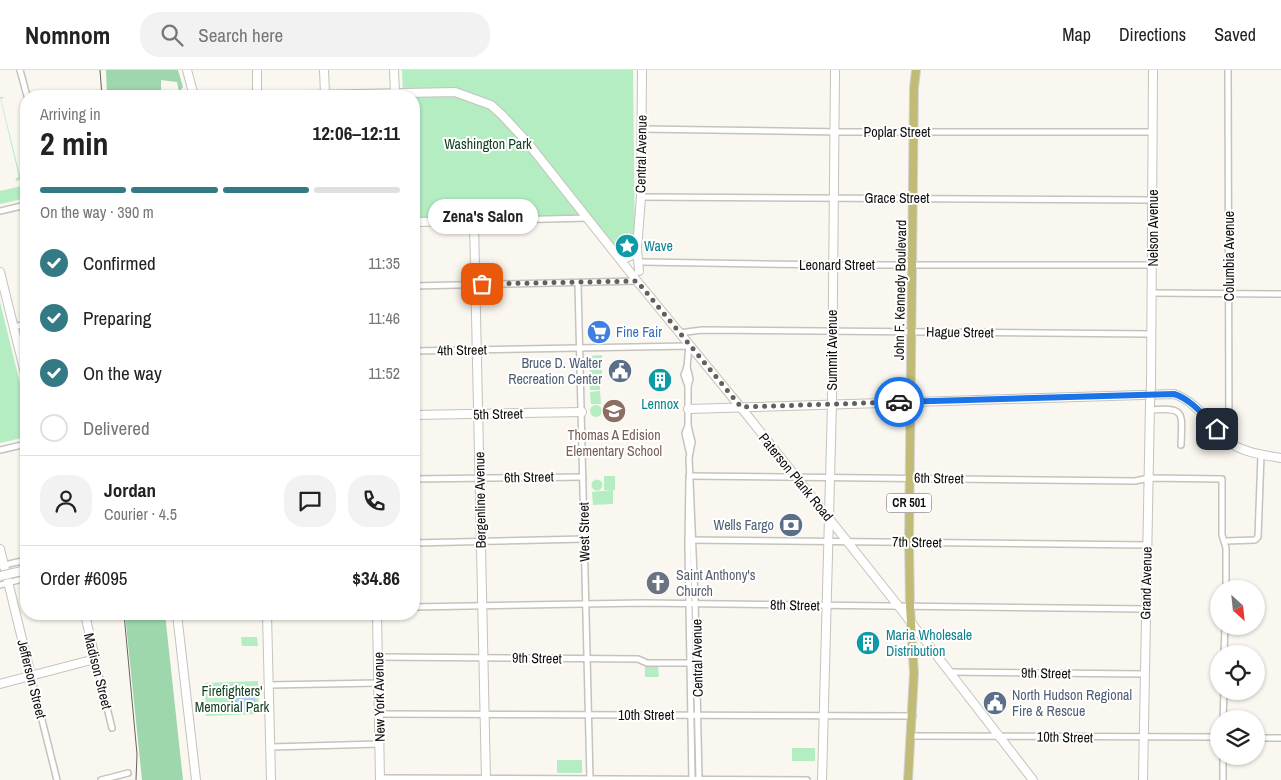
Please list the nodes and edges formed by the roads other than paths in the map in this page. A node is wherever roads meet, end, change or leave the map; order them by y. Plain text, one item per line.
1 (20, 70) edge
2 (187, 70) edge
3 (257, 70) edge
4 (324, 70) edge
5 (394, 70) edge
6 (642, 70) edge
7 (835, 70) edge
8 (916, 70) edge
9 (1153, 70) edge
10 (1228, 70) edge
11 (25, 90) edge
12 (192, 90) edge
13 (259, 90) edge
14 (325, 90) edge
15 (395, 90) edge
16 (420, 93) edge
17 (642, 129) junction
18 (834, 132) junction
19 (914, 132) junction
20 (1154, 132) junction
21 (641, 197) junction
22 (914, 198) junction
23 (834, 199) junction
24 (1153, 200) junction
25 (20, 207) edge
26 (0, 212) edge
27 (588, 218) junction
28 (474, 221) junction
29 (420, 222) edge
30 (640, 237) junction
31 (637, 249) junction
32 (619, 258) junction
33 (642, 262) junction
34 (833, 265) junction
35 (913, 265) junction
36 (1152, 265) junction
37 (639, 271) junction
38 (0, 272) edge
39 (637, 281) junction
40 (476, 284) junction
41 (578, 284) junction
42 (420, 286) edge
43 (1230, 292) junction
44 (1152, 293) junction
45 (1281, 294) edge
46 (20, 326) edge
47 (14, 327) junction
48 (832, 331) junction
49 (912, 331) junction
50 (679, 332) junction
51 (1151, 334) junction
52 (689, 346) junction
53 (580, 347) junction
54 (477, 350) junction
55 (420, 351) edge
56 (20, 352) edge
57 (1151, 386) joint
58 (910, 402) junction
59 (832, 404) junction
60 (1150, 406) junction
61 (741, 407) junction
62 (688, 409) junction
63 (582, 412) junction
64 (478, 414) junction
65 (420, 415) edge
66 (1229, 442) junction
67 (20, 445) edge
68 (1181, 445) dead end
69 (0, 450) edge
70 (1262, 455) junction
71 (1281, 458) edge
72 (690, 476) junction
73 (795, 476) junction
74 (583, 477) junction
75 (830, 477) junction
76 (909, 477) junction
77 (480, 478) junction
78 (1148, 478) junction
79 (420, 479) edge
80 (828, 517) junction
81 (584, 539) junction
82 (691, 540) junction
83 (847, 541) junction
84 (1226, 541) junction
85 (480, 542) junction
86 (829, 542) junction
87 (909, 542) junction
88 (420, 543) edge
89 (1147, 545) junction
90 (0, 549) edge
91 (20, 562) edge
92 (2, 566) edge
93 (20, 571) edge
94 (0, 576) edge
95 (20, 579) edge
96 (1226, 580) edge
97 (4, 583) edge
98 (585, 604) junction
99 (689, 604) junction
100 (696, 604) junction
101 (826, 605) junction
102 (482, 606) junction
103 (899, 606) junction
104 (910, 606) junction
105 (420, 607) edge
106 (1145, 609) junction
107 (86, 620) edge
108 (178, 620) edge
109 (267, 620) edge
110 (377, 620) edge
111 (911, 622) junction
112 (378, 657) junction
113 (484, 657) junction
114 (96, 659) junction
115 (587, 659) junction
116 (693, 663) junction
117 (949, 672) junction
118 (1144, 674) junction
119 (31, 676) junction
120 (378, 683) junction
121 (0, 684) edge
122 (269, 685) junction
123 (379, 714) junction
124 (485, 714) junction
125 (588, 715) junction
126 (691, 716) junction
127 (698, 716) junction
128 (823, 716) junction
129 (913, 716) junction
130 (112, 728) dead end
131 (911, 736) junction
132 (999, 737) junction
133 (1210, 737) edge
134 (1144, 738) junction
135 (1265, 738) edge
136 (1281, 738) edge
137 (379, 744) junction
138 (271, 747) junction
139 (1223, 765) edge
140 (128, 773) dead end
141 (195, 777) edge
142 (380, 779) edge
143 (486, 779) edge
144 (58, 780) edge
145 (101, 780) edge
146 (271, 780) edge
147 (590, 780) edge
148 (692, 780) edge
149 (699, 780) edge
150 (808, 780) edge
151 (822, 780) edge
152 (908, 780) edge
153 (1033, 780) edge
154 (1142, 780) edge
155 (1223, 780) edge

1 - 11 street
2 - 12 street
3 - 13 street
4 - 14 street
5 - 15 street
6 - 17 street, Central Avenue
7 - 18 street, Summit Avenue
8 - 19 main road, John F. Kennedy Boulevard / CR 501
9 - 20 street, Nelson Avenue
10 - 43 street, Columbia Avenue
16 - 27 street, Paterson Plank Road
17 - 18 street, Poplar Street
17 - 21 street, Central Avenue
18 - 19 street, Poplar Street
18 - 23 street, Summit Avenue
19 - 20 street, Poplar Street
19 - 22 main road, John F. Kennedy Boulevard / CR 501
20 - 24 street, Nelson Avenue
21 - 23 street, Grace Street
21 - 30 street, Central Avenue
22 - 23 street, Grace Street
22 - 24 street, Grace Street
22 - 35 main road, John F. Kennedy Boulevard / CR 501
23 - 34 street, Summit Avenue
24 - 36 street, Nelson Avenue
25 - 26 street
27 - 28 street
27 - 32 street, Paterson Plank Road
28 - 29 street
28 - 40 street, Bergenline Avenue
30 - 31 street, Central Avenue
30 - 33 street, Central Avenue
31 - 32 street
31 - 37 street, Central Avenue
32 - 39 street, Paterson Plank Road
33 - 34 street, Leonard Street
33 - 37 street, Central Avenue
34 - 35 street, Leonard Street
34 - 48 street, Summit Avenue
35 - 36 street, Leonard Street
35 - 49 main road, John F. Kennedy Boulevard / CR 501
36 - 44 street, Nelson Avenue
37 - 39 street, Central Avenue
38 - 47 street
39 - 41 street
39 - 50 street, Paterson Plank Road
40 - 41 street
40 - 42 street
40 - 54 street, Bergenline Avenue
41 - 53 street, West Street
43 - 44 street
43 - 45 street
43 - 66 street, Columbia Avenue
44 - 51 street, Nelson Avenue
46 - 47 street
47 - 56 street
48 - 49 street, Hague Street
48 - 50 street, Hague Street
48 - 59 street, Summit Avenue
49 - 51 street, Hague Street
49 - 58 main road, John F. Kennedy Boulevard / CR 501
50 - 52 street, Paterson Plank Road
51 - 57 street, Nelson Avenue
52 - 53 street, 4th Street
52 - 61 street, Paterson Plank Road
52 - 62 street, Central Avenue
53 - 54 street, 4th Street
53 - 63 street, West Street
54 - 55 street, 4th Street
54 - 64 street, Bergenline Avenue
57 - 60 street, Grand Avenue, bridge
58 - 59 street
58 - 66 street
58 - 76 main road, John F. Kennedy Boulevard / CR 501
59 - 61 street
59 - 75 street, Summit Avenue
60 - 68 street
60 - 78 street, Grand Avenue
61 - 62 street
61 - 73 street, Paterson Plank Road
62 - 72 street, Central Avenue
63 - 64 street, 5th Street
63 - 74 street, West Street
64 - 65 street, 5th Street
64 - 77 street, Bergenline Avenue
66 - 70 street
67 - 69 street
70 - 71 street
70 - 84 street
72 - 73 street, 6th Street
72 - 82 street, Central Avenue
73 - 75 street, 6th Street
73 - 80 street, Paterson Plank Road
74 - 77 street, 6th Street
74 - 81 street, West Street
75 - 76 street, 6th Street
75 - 80 street, Summit Avenue
76 - 78 street, 6th Street
76 - 87 main road, John F. Kennedy Boulevard / CR 501
77 - 79 street, 6th Street
77 - 85 street, Bergenline Avenue
78 - 84 street, 6th Street
78 - 89 street, Grand Avenue
80 - 83 street, Paterson Plank Road
80 - 86 street, Summit Avenue
81 - 85 street
81 - 98 street, West Street
82 - 86 street, 7th Street
82 - 99 street, Central Avenue
82 - 100 street, Central Avenue
83 - 86 street, 7th Street
83 - 87 street, 7th Street
83 - 103 street, Paterson Plank Road
84 - 96 street
85 - 88 street
85 - 102 street, Bergenline Avenue
86 - 101 street, Summit Avenue
87 - 89 street, 7th Street
87 - 104 main road, John F. Kennedy Boulevard / CR 501
89 - 106 street, Grand Avenue
90 - 92 street, Jefferson Street
91 - 92 street
92 - 97 street, Jefferson Street
93 - 94 street, bridge
95 - 97 street
97 - 119 street, Jefferson Street
98 - 99 street, 8th Street
98 - 102 street, 8th Street
98 - 115 street, West Street
99 - 100 street, 8th Street
99 - 116 street, Central Avenue
100 - 101 street, 8th Street
100 - 116 street, Central Avenue
101 - 103 street, 8th Street
101 - 128 street, Summit Avenue
102 - 105 street, 8th Street
102 - 113 street, Bergenline Avenue
103 - 104 street, 8th Street
103 - 111 street, Paterson Plank Road
104 - 106 street, 8th Street
104 - 111 main road, John F. Kennedy Boulevard / CR 501
106 - 118 street, Grand Avenue
107 - 114 street, Madison Street
108 - 141 street
109 - 122 street
110 - 112 street, New York Avenue
111 - 117 street, Paterson Plank Road
111 - 129 main road, John F. Kennedy Boulevard / CR 501
112 - 113 street, 9th Street
112 - 120 street, New York Avenue
113 - 115 street, 9th Street
113 - 124 street, Bergenline Avenue
114 - 119 street
114 - 130 street, Madison Street
115 - 116 street, 9th Street
115 - 125 street, West Street
116 - 126 street, Central Avenue
116 - 127 street, Central Avenue
117 - 118 street, 9th Street
117 - 132 street, Paterson Plank Road
118 - 134 street, Grand Avenue
119 - 121 street
119 - 144 street, Jefferson Street
120 - 122 street
120 - 123 street, New York Avenue
122 - 138 street
123 - 124 street, 10th Street
123 - 137 street, New York Avenue
124 - 125 street, 10th Street
124 - 143 street, Bergenline Avenue
125 - 126 street, 10th Street
125 - 147 street, West Street
126 - 127 street, 10th Street
126 - 148 street, Central Avenue
127 - 128 street, 10th Street
127 - 149 street, Central Avenue
128 - 129 street, 10th Street
128 - 151 street, Summit Avenue
129 - 131 main road, John F. Kennedy Boulevard / CR 501
131 - 132 street, 10th Street
131 - 152 main road, John F. Kennedy Boulevard / CR 501
132 - 134 street, 10th Street
132 - 153 street, Paterson Plank Road
133 - 134 street, 10th Street
134 - 154 street, Grand Avenue
135 - 136 street
137 - 138 street
137 - 142 street, New York Avenue
138 - 146 street
139 - 155 street
140 - 145 street
142 - 143 street
143 - 147 street
147 - 148 street
148 - 149 street
149 - 150 street

